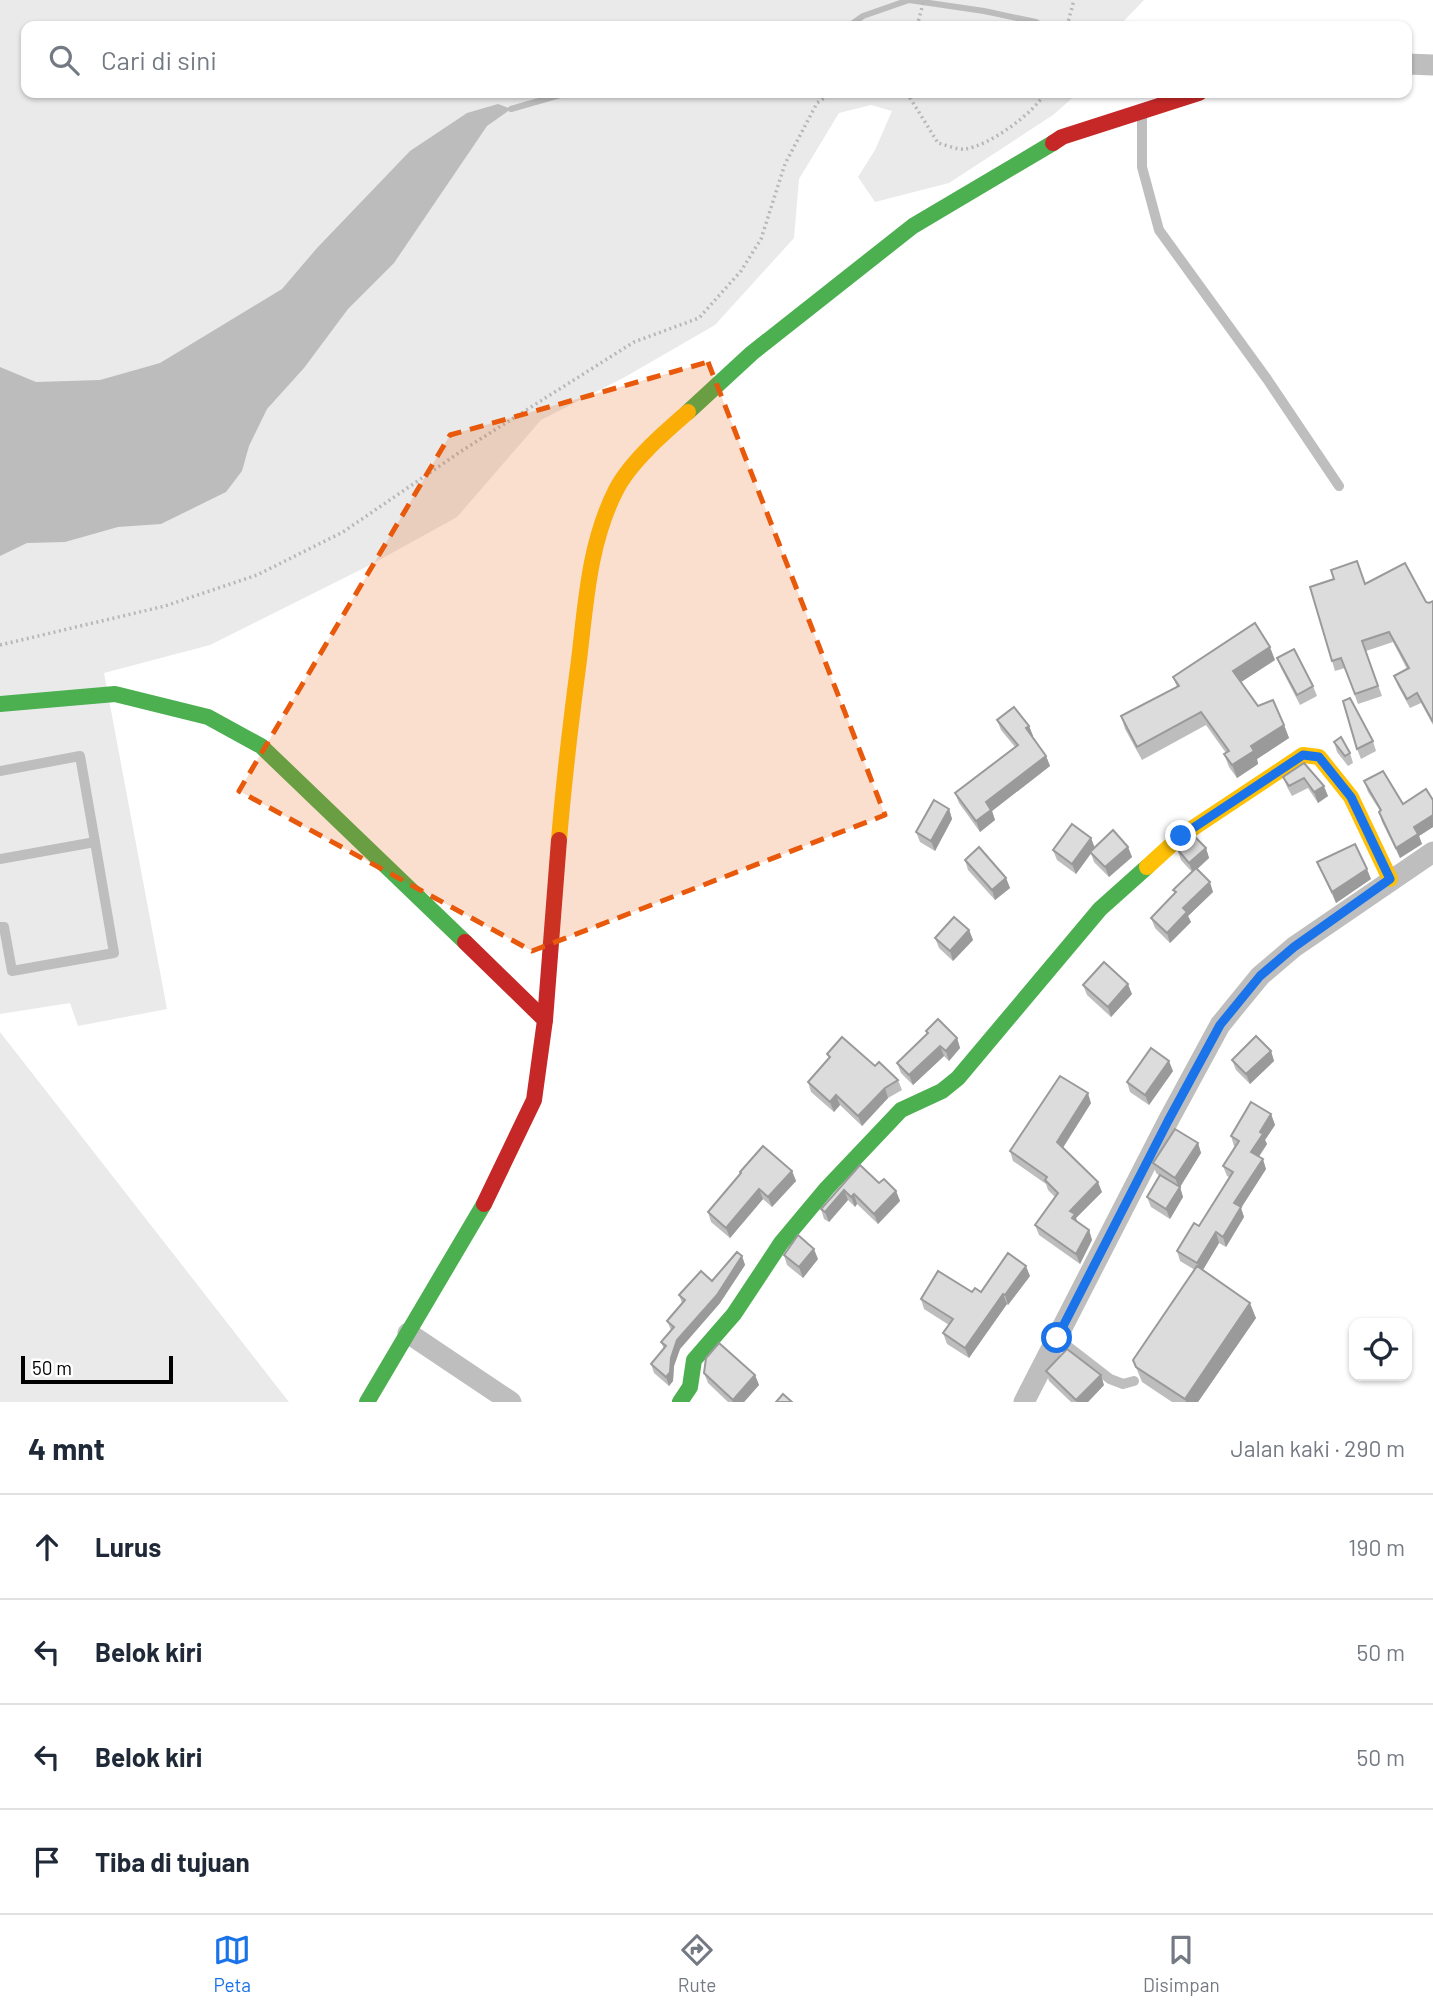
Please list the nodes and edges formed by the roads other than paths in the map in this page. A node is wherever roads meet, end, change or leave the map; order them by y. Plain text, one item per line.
1 (1412, 64) edge
2 (1433, 65) edge
3 (1183, 98) edge
4 (1142, 111) junction
5 (1339, 486) dead end
6 (0, 704) edge
7 (0, 771) edge
8 (95, 842) junction
9 (1433, 852) edge
10 (0, 859) edge
11 (1390, 879) junction
12 (0, 927) edge
13 (545, 1020) junction
14 (408, 1333) junction
15 (1057, 1338) junction
16 (1134, 1381) edge
17 (367, 1402) edge
18 (511, 1402) edge
19 (680, 1402) edge
20 (1024, 1402) edge

1 - 2 street
3 - 4 street
4 - 5 lane
4 - 13 street
6 - 13 street
7 - 8 lane
8 - 10 lane
8 - 12 lane
9 - 11 street
11 - 15 street
11 - 19 street
13 - 14 street
14 - 17 street
14 - 18 street
15 - 16 lane
15 - 20 street

